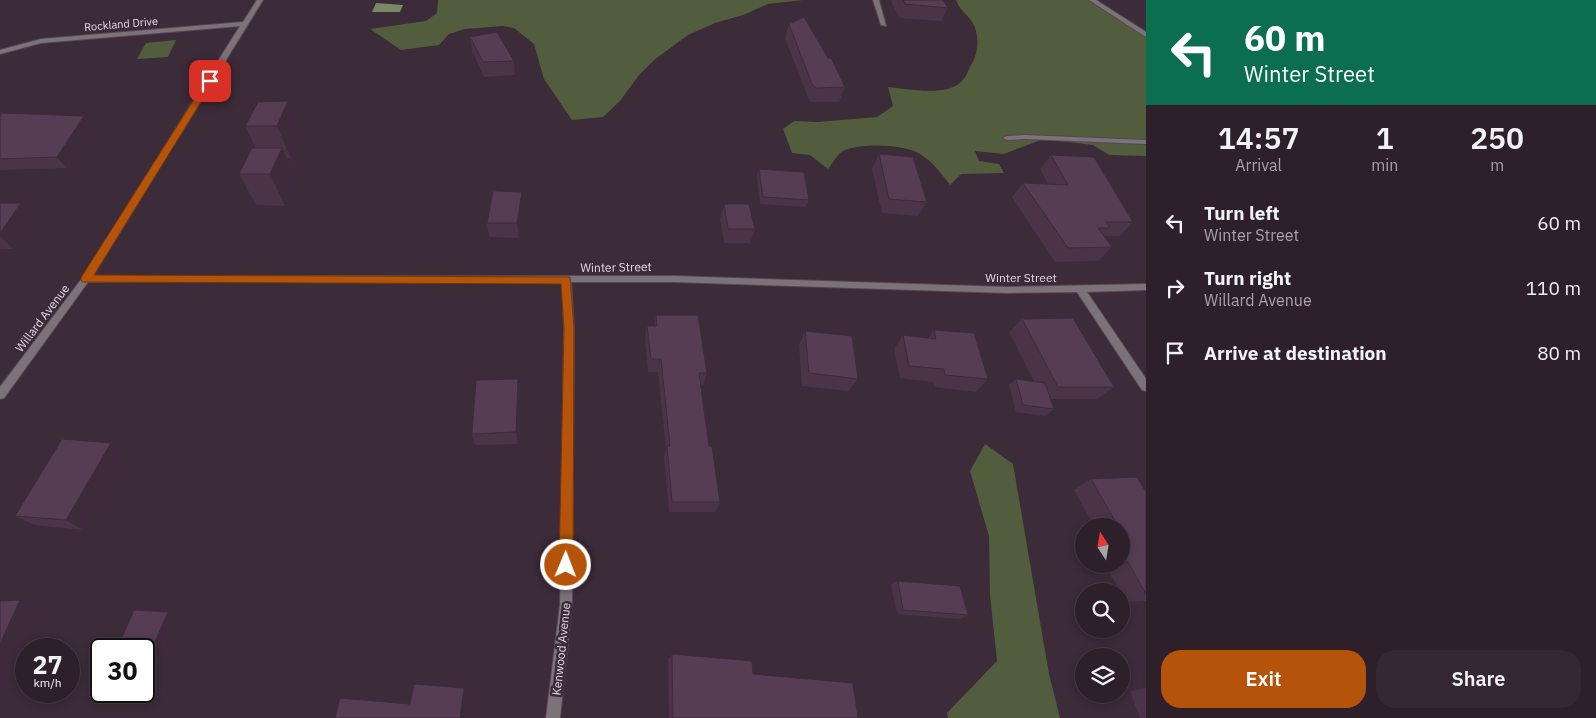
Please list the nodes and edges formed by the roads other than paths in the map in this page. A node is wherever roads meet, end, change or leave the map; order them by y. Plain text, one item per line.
1 (260, 0) edge
2 (876, 0) edge
3 (1092, 0) edge
4 (246, 24) junction
5 (884, 25) dead end
6 (1146, 35) edge
7 (0, 52) edge
8 (1007, 138) dead end
9 (1146, 142) edge
10 (86, 279) junction
11 (566, 280) junction
12 (1146, 287) edge
13 (1080, 289) junction
14 (1146, 387) edge
15 (0, 395) edge
16 (553, 718) edge

1 - 4 street, Willard Avenue
2 - 5 street
3 - 6 street
4 - 7 street, Rockland Drive
4 - 10 street, Willard Avenue
8 - 9 street
10 - 11 street, Winter Street
10 - 15 street, Willard Avenue
11 - 13 street, Winter Street
11 - 16 street, Kenwood Avenue
12 - 13 street, Winter Street
13 - 14 street

